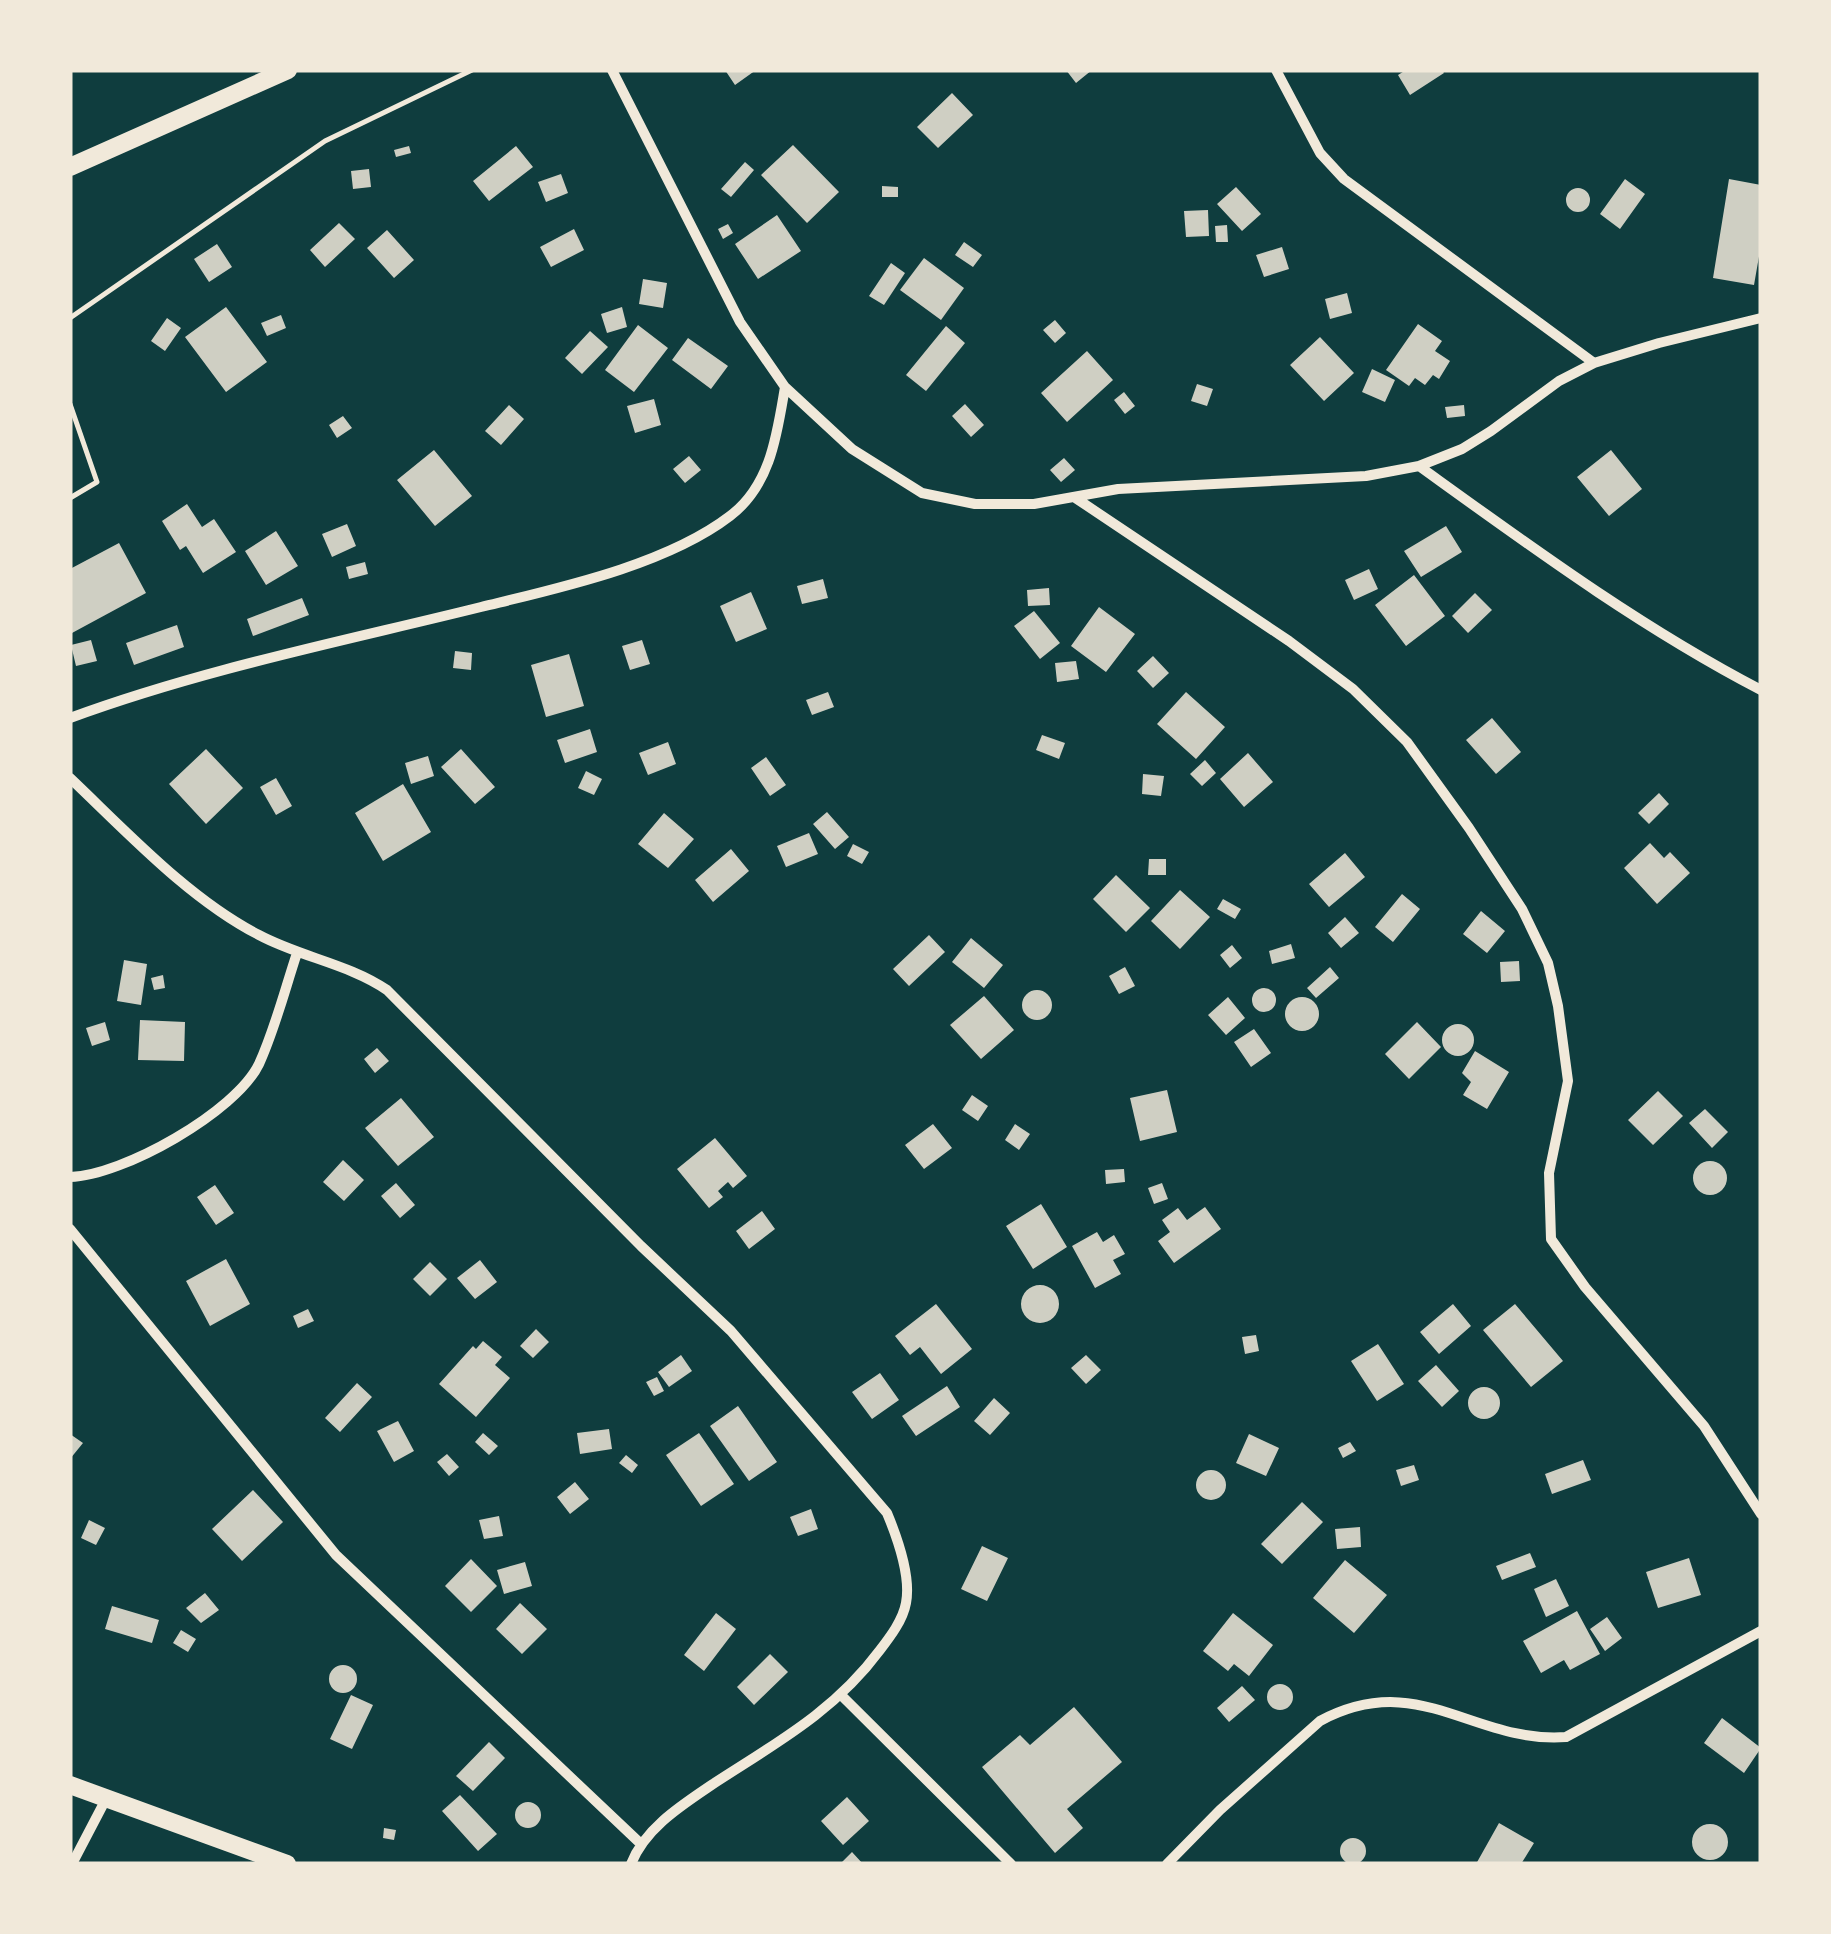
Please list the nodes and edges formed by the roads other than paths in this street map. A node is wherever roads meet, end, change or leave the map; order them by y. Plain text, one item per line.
1 (288, 70) edge
2 (612, 70) edge
3 (1276, 70) edge
4 (70, 167) edge
5 (1761, 318) edge
6 (1594, 364) junction
7 (785, 387) junction
8 (1420, 466) junction
9 (1073, 497) junction
10 (1761, 690) edge
11 (70, 718) edge
12 (70, 778) edge
13 (297, 953) junction
14 (70, 1177) edge
15 (70, 1229) edge
16 (1761, 1514) edge
17 (1761, 1632) edge
18 (842, 1696) junction
19 (70, 1785) edge
20 (106, 1799) junction
21 (641, 1844) junction
22 (72, 1864) edge
23 (287, 1864) edge
24 (631, 1864) edge
25 (1011, 1864) edge
26 (1168, 1864) edge

1 - 4 street
2 - 7 street
3 - 6 street
5 - 6 street
6 - 8 street
7 - 9 street
7 - 11 street
8 - 9 street
8 - 10 street
9 - 16 street
12 - 13 street
13 - 14 street
13 - 18 street
15 - 21 street
17 - 26 street
18 - 21 street
18 - 25 street
19 - 20 street
20 - 22 street
20 - 23 street
21 - 24 street

